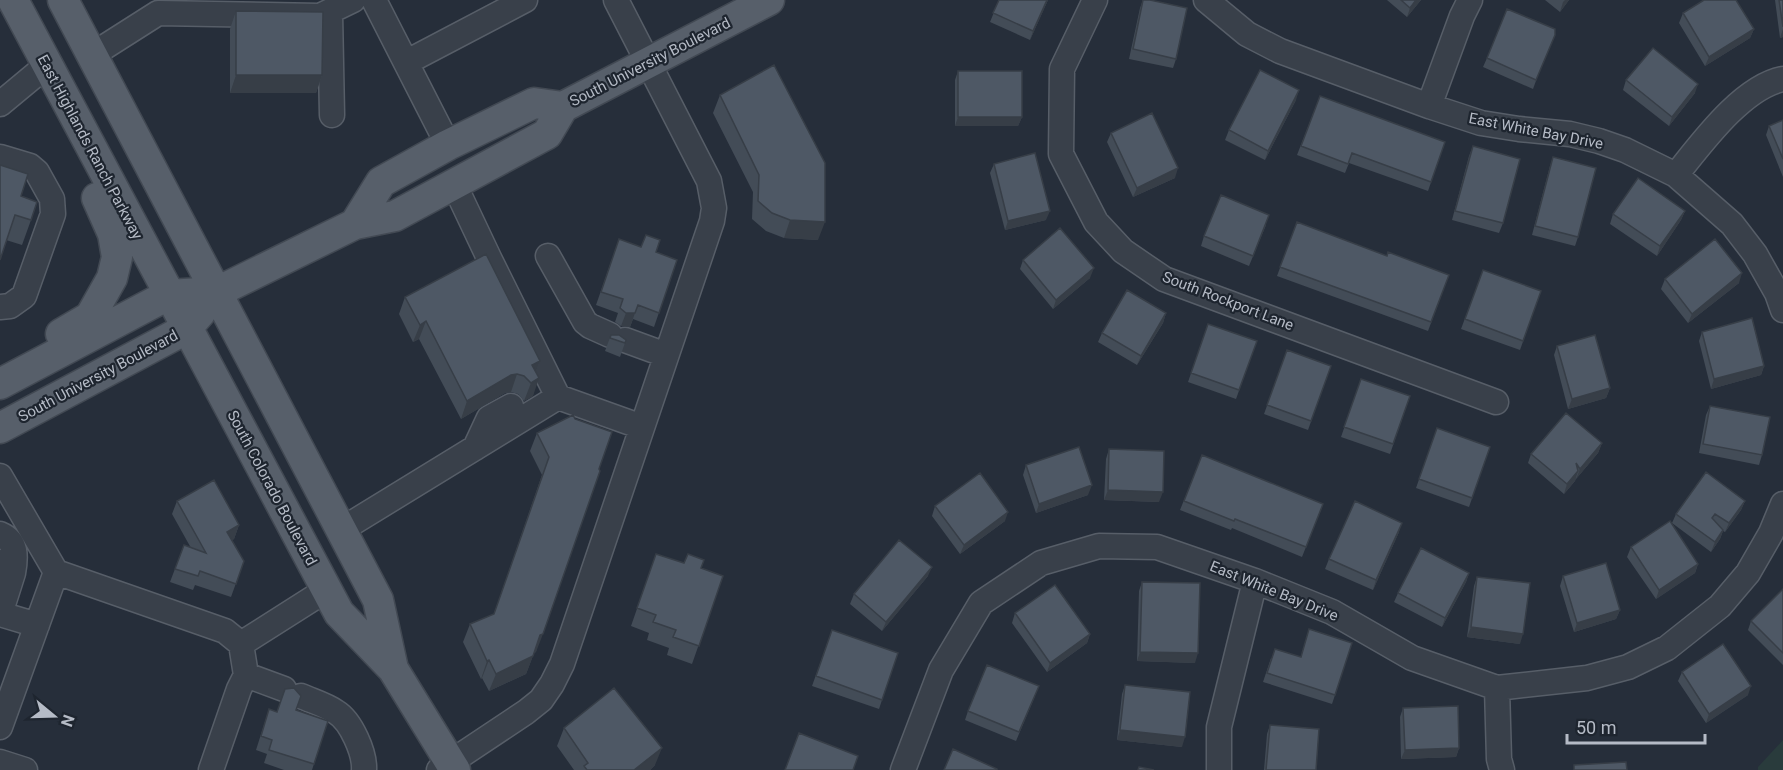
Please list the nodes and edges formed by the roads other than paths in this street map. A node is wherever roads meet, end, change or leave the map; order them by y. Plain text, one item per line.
1 (13, 0) edge
2 (63, 0) edge
3 (353, 0) edge
4 (374, 0) edge
5 (525, 0) edge
6 (616, 0) edge
7 (769, 0) edge
8 (1095, 0) edge
9 (1206, 0) edge
10 (1470, 0) edge
11 (330, 13) junction
12 (92, 55) junction
13 (406, 62) junction
14 (648, 64) junction
15 (47, 65) junction
16 (1783, 79) edge
17 (0, 104) edge
18 (1429, 106) junction
19 (563, 107) junction
20 (332, 115) dead end
21 (83, 134) junction
22 (448, 145) junction
23 (0, 156) edge
24 (1676, 175) junction
25 (454, 184) junction
26 (355, 225) junction
27 (548, 256) dead end
28 (217, 292) junction
29 (168, 294) junction
30 (0, 307) edge
31 (1783, 310) edge
32 (186, 329) junction
33 (666, 356) junction
34 (5, 381) edge
35 (538, 395) junction
36 (1496, 402) dead end
37 (642, 427) junction
38 (0, 428) edge
39 (475, 448) junction
40 (0, 476) edge
41 (1783, 504) edge
42 (341, 530) junction
43 (0, 534) edge
44 (7, 567) edge
45 (56, 572) junction
46 (1255, 581) junction
47 (326, 590) junction
48 (0, 615) edge
49 (37, 626) junction
50 (241, 644) junction
51 (393, 669) junction
52 (246, 675) junction
53 (1497, 688) junction
54 (0, 727) edge
55 (0, 762) edge
56 (448, 767) edge
57 (25, 770) edge
58 (211, 770) edge
59 (364, 770) edge
60 (903, 770) edge
61 (1219, 770) edge
62 (1502, 770) edge

1 - 15 main road, East Highlands Ranch Parkway
2 - 12 main road
3 - 11 street
4 - 13 street
5 - 13 street
6 - 14 street
7 - 14 main road, South University Boulevard
8 - 36 street, South Rockport Lane
9 - 18 street, East White Bay Drive
10 - 18 street
11 - 12 street
11 - 20 street
12 - 28 main road
13 - 22 street
14 - 19 main road, South University Boulevard
14 - 33 street
15 - 17 street
15 - 21 main road, East Highlands Ranch Parkway
16 - 24 street
18 - 24 street, East White Bay Drive
19 - 22 main road, South University Boulevard
19 - 25 main road, South University Boulevard
21 - 29 main road, East Highlands Ranch Parkway
21 - 34 main road
22 - 26 main road, South University Boulevard
23 - 30 street
24 - 31 street, East White Bay Drive
25 - 26 main road, South University Boulevard
25 - 35 street
26 - 28 main road, South University Boulevard
27 - 33 street
28 - 29 main road, South University Boulevard
28 - 32 main road, South University Boulevard
28 - 42 main road, South Colorado Boulevard
29 - 32 main road, South Colorado Boulevard
29 - 34 main road, South University Boulevard
32 - 38 main road, South University Boulevard
32 - 47 main road, South Colorado Boulevard
33 - 37 street
35 - 37 street
35 - 39 street
35 - 39 street
37 - 56 street
39 - 42 street
40 - 45 street
41 - 53 street, East White Bay Drive
42 - 51 main road, South Colorado Boulevard
43 - 44 street
44 - 48 street
45 - 49 street
45 - 50 street
46 - 53 street, East White Bay Drive
46 - 60 street, East White Bay Drive
46 - 61 street
47 - 50 street
47 - 51 main road, South Colorado Boulevard
48 - 49 street
49 - 54 street
50 - 52 street
51 - 56 main road, South Colorado Boulevard
52 - 58 street
52 - 59 street
53 - 62 street
55 - 57 street

